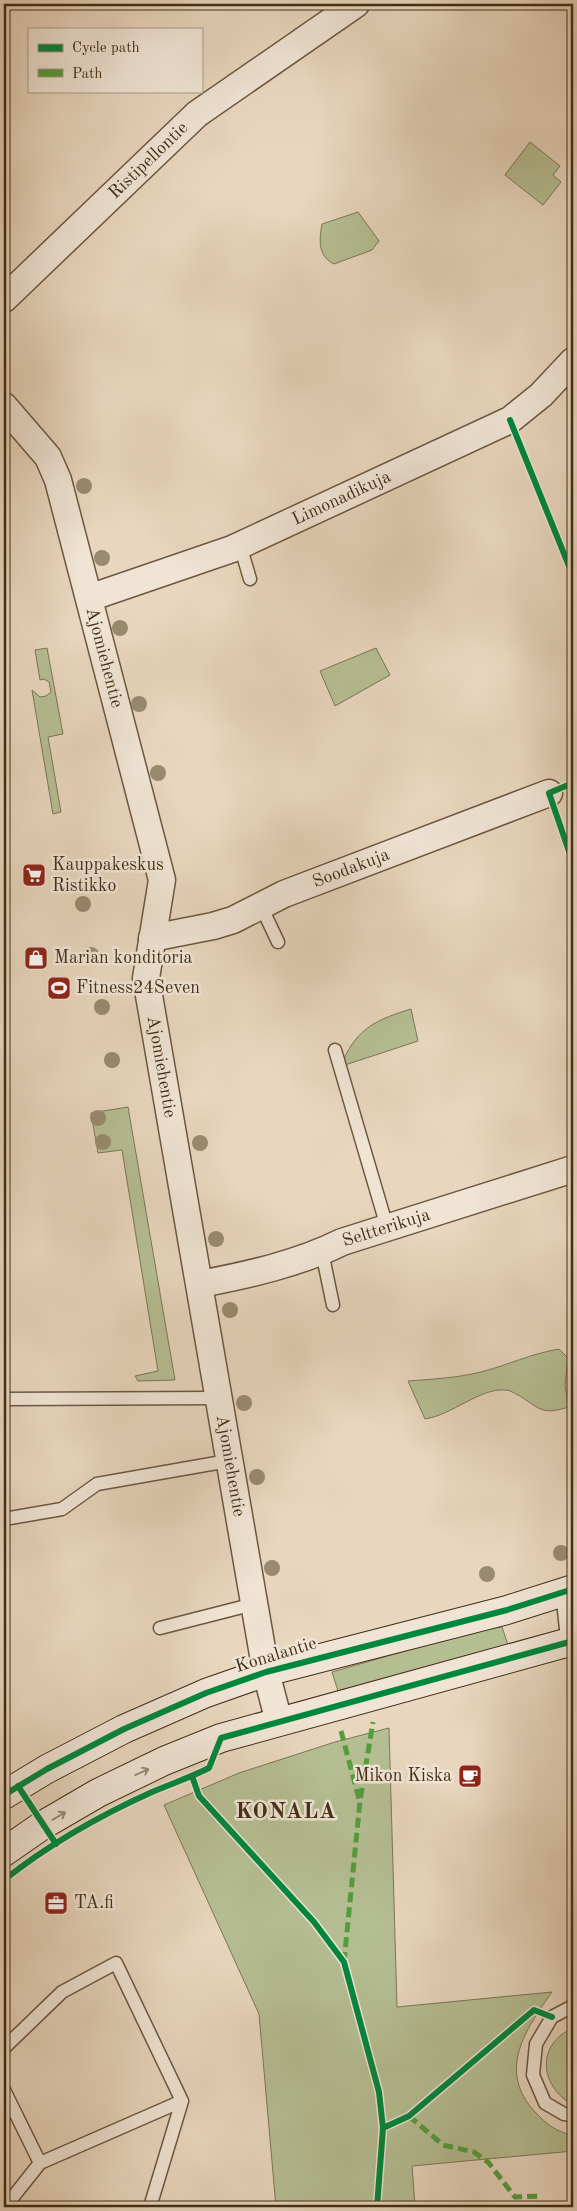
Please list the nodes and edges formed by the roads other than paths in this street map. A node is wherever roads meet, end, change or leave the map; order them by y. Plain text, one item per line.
1 (356, 4) edge
2 (4, 299) edge
3 (573, 361) edge
4 (4, 406) edge
5 (240, 545) junction
6 (250, 579) dead end
7 (89, 598) junction
8 (549, 793) dead end
9 (260, 906) junction
10 (152, 938) junction
11 (278, 942) dead end
12 (335, 1050) dead end
13 (573, 1169) edge
14 (387, 1227) junction
15 (322, 1252) junction
16 (200, 1284) junction
17 (333, 1306) dead end
18 (217, 1398) junction
19 (4, 1399) edge
20 (228, 1460) junction
21 (10, 1518) dead end
22 (571, 1590) edge
23 (254, 1604) junction
24 (160, 1628) dead end
25 (573, 1629) edge
26 (573, 1641) edge
27 (266, 1672) junction
28 (278, 1722) junction
29 (4, 1795) edge
30 (4, 1852) edge
31 (573, 2006) edge
32 (4, 2048) edge
33 (4, 2090) edge
34 (182, 2101) junction
35 (573, 2116) edge
36 (40, 2163) junction
37 (4, 2207) edge
38 (150, 2207) edge

1 - 2 street, Ristipellontie
3 - 5 street, Limonadikuja
4 - 7 street, Ajomiehentie
5 - 6 lane
5 - 7 street, Limonadikuja
7 - 10 street, Ajomiehentie
8 - 9 street, Soodakuja
9 - 10 street, Soodakuja
9 - 11 lane
10 - 16 street, Ajomiehentie
12 - 14 lane
13 - 14 street, Seltterikuja
14 - 15 street, Seltterikuja
15 - 16 street, Seltterikuja
15 - 17 lane
16 - 18 street, Ajomiehentie
18 - 19 lane
18 - 20 street, Ajomiehentie
20 - 21 lane
20 - 23 street, Ajomiehentie
22 - 25 street
22 - 27 main road, Konalantie
23 - 24 lane
23 - 27 street, Ajomiehentie
26 - 28 main road
27 - 28 street, Ajomiehentie
27 - 29 main road, Konalantie
30 -> 28 main road
31 - 35 lane
32 - 34 lane
33 - 36 lane
34 - 36 lane
34 - 38 lane
36 - 37 lane

